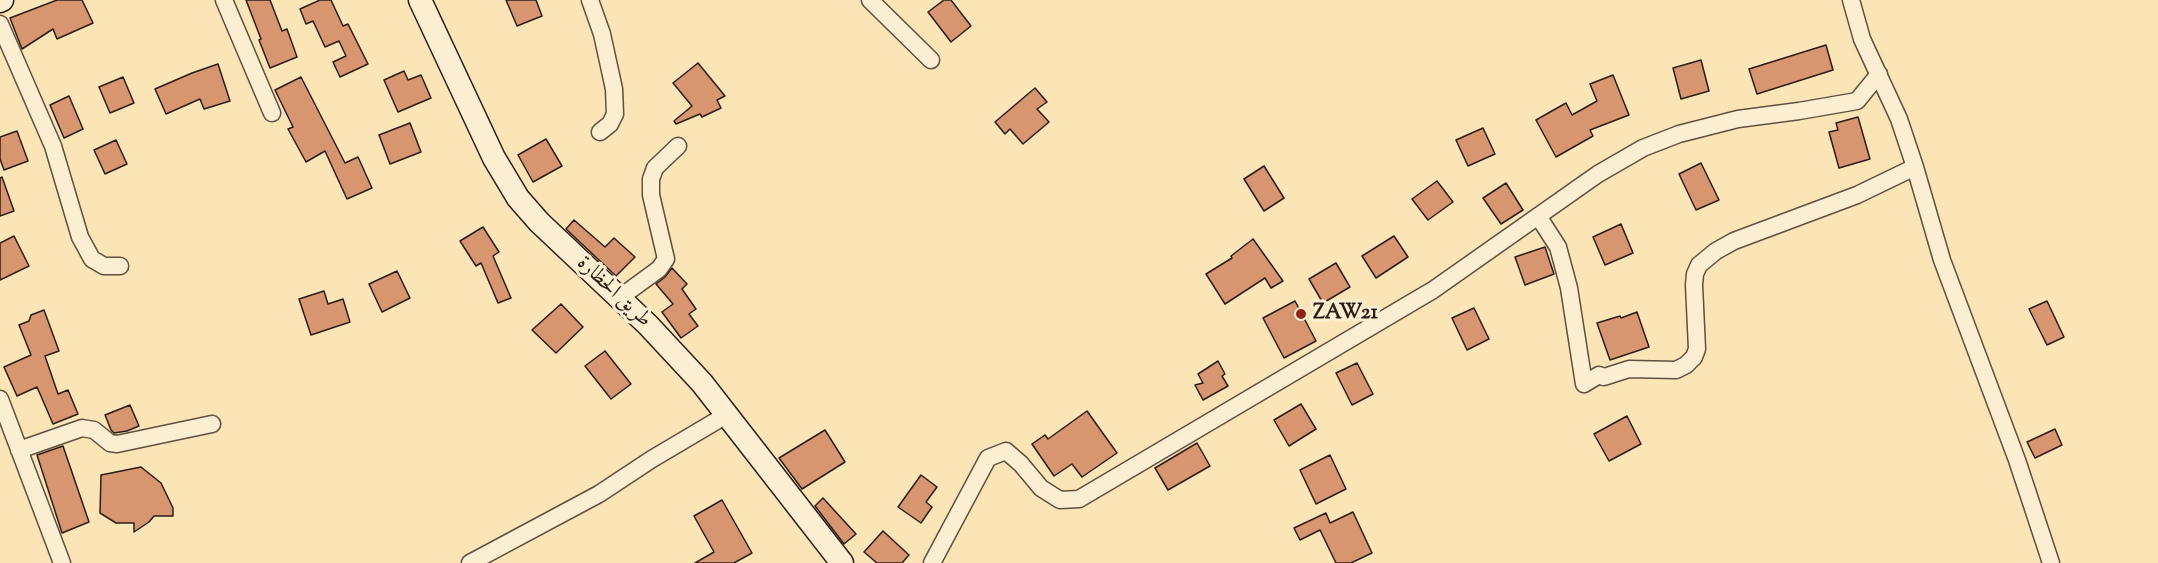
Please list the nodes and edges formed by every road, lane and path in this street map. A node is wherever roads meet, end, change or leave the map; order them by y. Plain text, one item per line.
1 (224, 0) edge
2 (420, 0) edge
3 (590, 0) edge
4 (870, 0) edge
5 (1851, 0) edge
6 (0, 24) edge
7 (931, 60) dead end
8 (1879, 74) junction
9 (272, 113) dead end
10 (600, 132) dead end
11 (678, 146) dead end
12 (1915, 167) junction
13 (1538, 216) junction
14 (120, 266) dead end
15 (618, 299) junction
16 (0, 399) edge
17 (728, 414) junction
18 (212, 424) dead end
19 (20, 450) junction
20 (62, 563) edge
21 (470, 563) edge
22 (842, 563) edge
23 (932, 563) edge
24 (2051, 563) edge

1 - 9 street
2 - 15 street, طريق الحظارة
3 - 10 street
4 - 7 street
5 - 8 street
6 - 14 street
8 - 12 street
8 - 13 street
11 - 15 street
12 - 13 street
12 - 24 street
13 - 23 street
15 - 17 street, طريق الحظارة
16 - 19 street
17 - 21 street
17 - 22 street, طريق الحظارة
18 - 19 street
19 - 20 street

